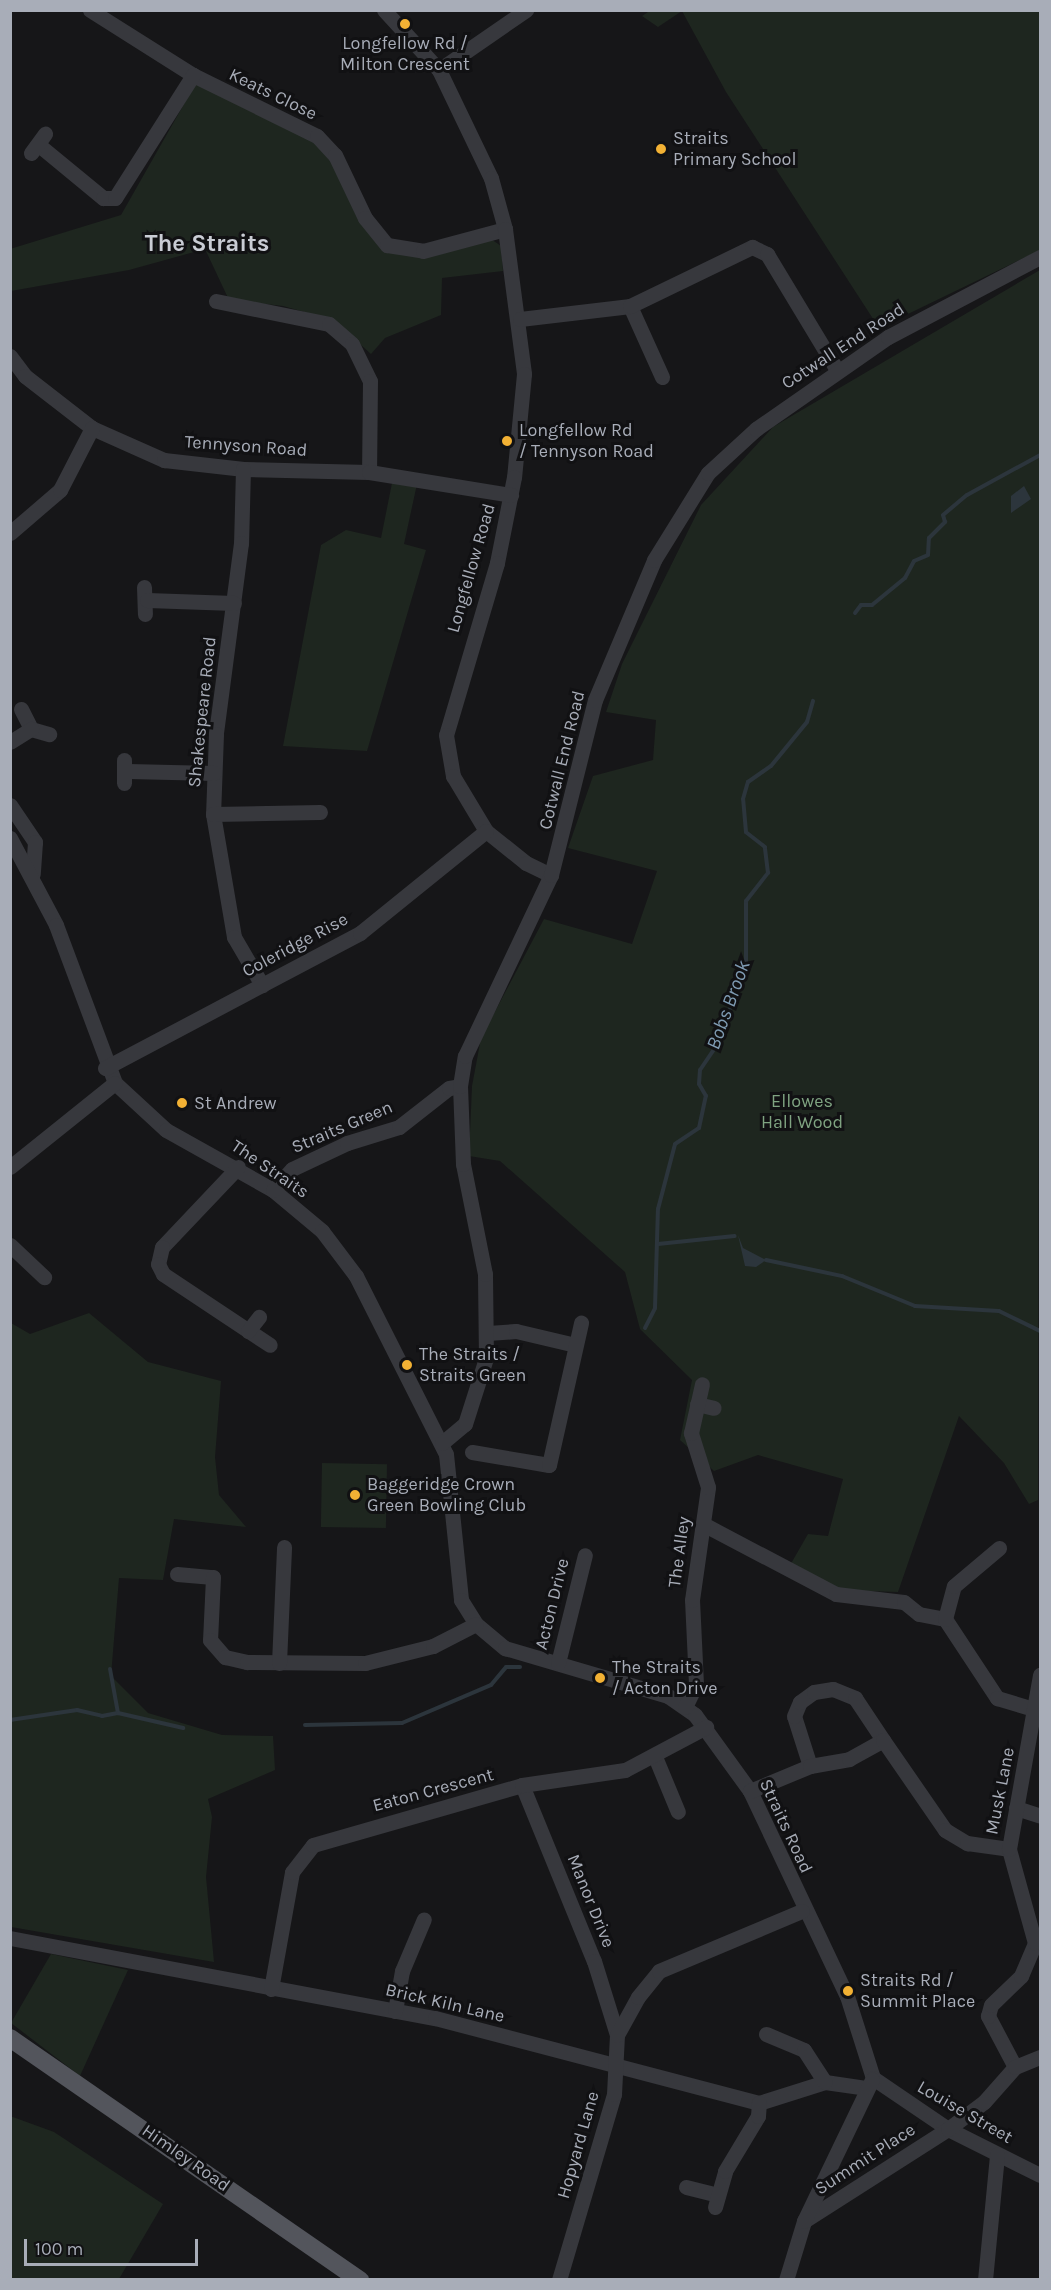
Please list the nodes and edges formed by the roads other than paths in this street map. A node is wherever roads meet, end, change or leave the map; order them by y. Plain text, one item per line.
1 (90, 10) edge
2 (384, 10) edge
3 (526, 10) edge
4 (439, 70) junction
5 (193, 75) junction
6 (39, 144) dead end
7 (505, 230) junction
8 (1041, 257) edge
9 (213, 300) dead end
10 (630, 306) junction
11 (520, 319) junction
12 (10, 356) edge
13 (837, 370) junction
14 (663, 379) dead end
15 (92, 428) junction
16 (243, 469) junction
17 (369, 472) junction
18 (512, 495) junction
19 (10, 533) edge
20 (145, 600) dead end
21 (234, 603) junction
22 (21, 709) dead end
23 (31, 729) junction
24 (49, 734) dead end
25 (10, 742) edge
26 (125, 771) dead end
27 (214, 773) junction
28 (10, 804) edge
29 (320, 812) dead end
30 (213, 814) junction
31 (486, 831) junction
32 (10, 838) edge
33 (33, 874) junction
34 (551, 875) junction
35 (262, 985) junction
36 (105, 1068) junction
37 (115, 1083) junction
38 (460, 1086) junction
39 (10, 1167) edge
40 (238, 1167) junction
41 (273, 1190) junction
42 (10, 1245) edge
43 (44, 1277) dead end
44 (259, 1317) dead end
45 (581, 1323) dead end
46 (248, 1330) junction
47 (488, 1333) junction
48 (270, 1344) dead end
49 (575, 1345) junction
50 (702, 1384) dead end
51 (697, 1404) junction
52 (714, 1408) dead end
53 (434, 1424) joint
54 (442, 1443) junction
55 (472, 1452) dead end
56 (703, 1524) junction
57 (284, 1547) dead end
58 (999, 1548) dead end
59 (585, 1555) dead end
60 (177, 1574) dead end
61 (945, 1619) junction
62 (476, 1624) junction
63 (279, 1663) junction
64 (558, 1663) junction
65 (1041, 1675) edge
66 (685, 1707) junction
67 (1036, 1710) junction
68 (706, 1727) junction
69 (883, 1740) junction
70 (656, 1759) junction
71 (810, 1766) junction
72 (522, 1785) junction
73 (750, 1791) junction
74 (1016, 1808) junction
75 (678, 1812) dead end
76 (1041, 1816) edge
77 (1009, 1849) junction
78 (802, 1911) junction
79 (424, 1919) dead end
80 (10, 1938) edge
81 (1038, 1943) edge
82 (271, 1989) junction
83 (395, 2011) junction
84 (766, 2034) dead end
85 (617, 2035) junction
86 (10, 2038) edge
87 (1041, 2057) edge
88 (616, 2065) junction
89 (1015, 2067) junction
90 (825, 2082) junction
91 (870, 2083) junction
92 (759, 2103) junction
93 (948, 2129) junction
94 (997, 2155) junction
95 (1041, 2175) edge
96 (686, 2187) dead end
97 (804, 2221) junction
98 (360, 2280) edge
99 (559, 2280) edge
100 (786, 2280) edge
101 (985, 2280) edge

1 - 5 street, Keats Close
2 - 4 street, Longfellow Road
3 - 4 street
4 - 7 street, Longfellow Road
5 - 6 street
5 - 7 street, Keats Close
7 - 11 street, Longfellow Road
8 - 13 street, Cotwall End Road
9 - 17 street
10 - 11 street
10 - 13 street
10 - 14 street
11 - 18 street, Longfellow Road
12 - 15 street, Tennyson Road
13 - 34 street, Cotwall End Road
15 - 16 street, Tennyson Road
15 - 19 street
16 - 17 street, Tennyson Road
16 - 21 street, Shakespeare Road
17 - 18 street, Tennyson Road
18 - 31 street, Longfellow Road
20 - 21 street
21 - 27 street, Shakespeare Road
22 - 23 street
23 - 24 street
23 - 25 street
26 - 27 street
27 - 30 street, Shakespeare Road
28 - 33 street
29 - 30 street
30 - 35 street, Shakespeare Road
31 - 34 street, Longfellow Road
31 - 35 street, Coleridge Rise
32 - 33 street, The Straits
33 - 36 street, The Straits
34 - 38 street, Cotwall End Road
35 - 36 street, Coleridge Rise
36 - 37 street, The Straits
37 - 39 street
37 - 40 street, The Straits
38 - 41 street, Straits Green
38 - 47 street, Cotwall End Road
40 - 41 street, The Straits
40 - 46 street
41 - 53 street, The Straits
42 - 43 street
44 - 46 street
45 - 49 street
46 - 48 street
47 - 49 street
47 - 54 street, Cotwall End Road
49 - 55 street
50 - 51 street, The Alley
51 - 52 street
51 - 56 street, The Alley
53 - 54 street, Straits Road
54 - 62 street, Straits Road
56 - 61 street
56 - 66 street, The Alley
57 - 63 street
58 - 61 street
59 - 64 street, Acton Drive
60 - 63 street
61 - 67 street
62 - 63 street
62 - 64 street, Straits Road
64 - 66 street, Straits Road
65 - 67 street, Musk Lane
66 - 68 street, Straits Road
67 - 74 street, Musk Lane
68 - 70 street, Eaton Crescent
68 - 73 street, Straits Road
69 - 71 street
69 - 71 street
69 - 77 street
70 - 72 street, Eaton Crescent
70 - 75 street
71 - 73 street
72 - 82 street, Eaton Crescent
72 - 85 street, Manor Drive
73 - 78 street, Straits Road
74 - 76 street
74 - 77 street, Musk Lane
77 - 81 street, Musk Lane
78 - 85 street
78 - 91 street, Straits Road
79 - 83 street
80 - 82 street, Brick Kiln Lane
81 - 89 street, Musk Lane
82 - 83 street, Brick Kiln Lane
83 - 88 street, Brick Kiln Lane
84 - 90 street
85 - 88 street, Hopyard Lane
86 - 98 main road, Himley Road
87 - 89 street
88 - 92 street, Brick Kiln Lane
88 - 99 street, Hopyard Lane
89 - 93 street, Summit Place
90 - 91 street
90 - 92 street
91 - 93 street, Louise Street
91 - 97 street, Summit Place
92 - 96 street
93 - 94 street, Louise Street
93 - 97 street, Summit Place
94 - 95 street, Louise Street
94 - 101 street
97 - 100 street, Summit Place

